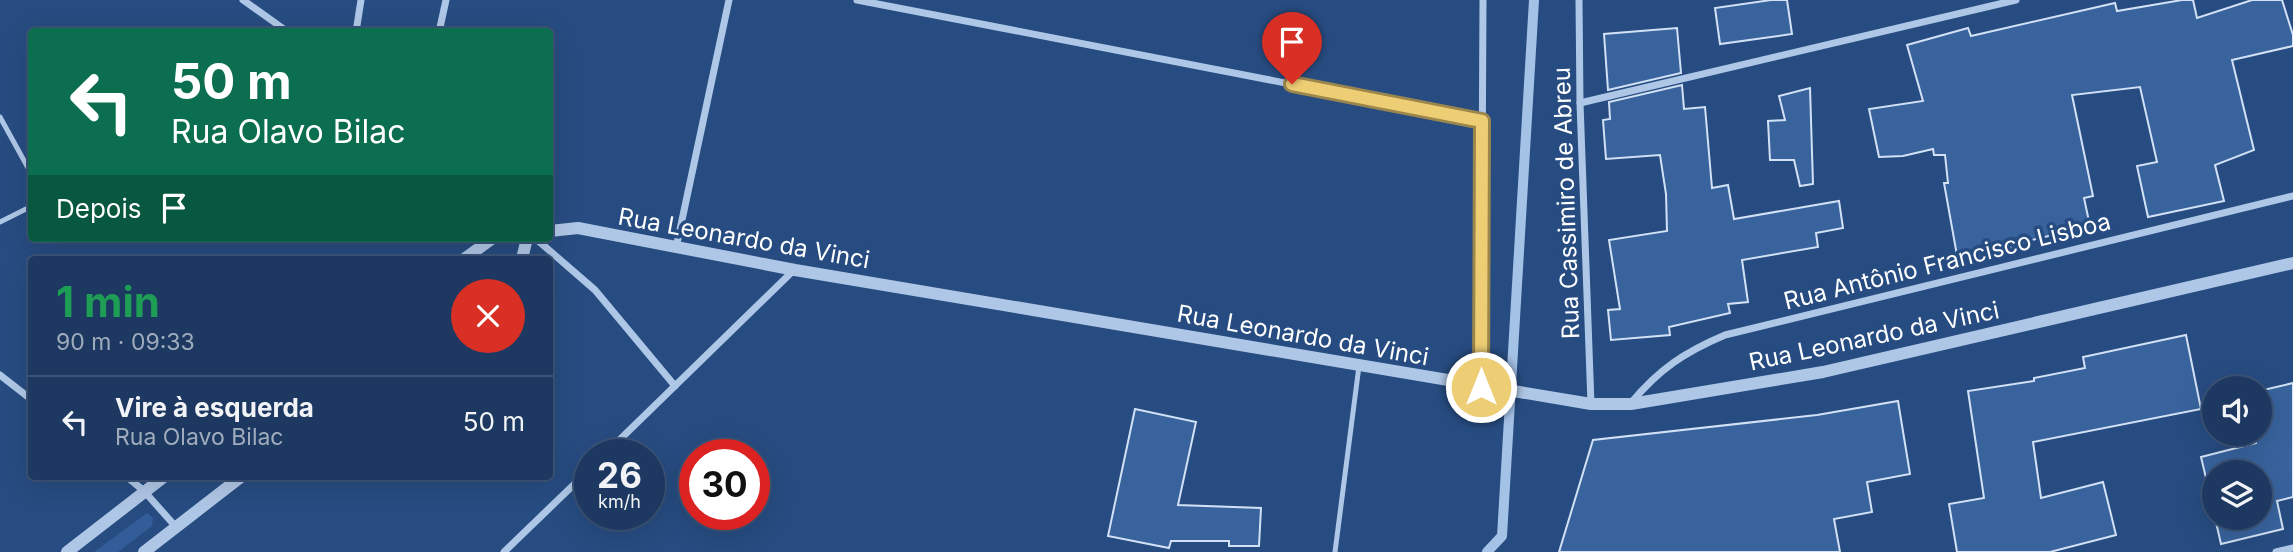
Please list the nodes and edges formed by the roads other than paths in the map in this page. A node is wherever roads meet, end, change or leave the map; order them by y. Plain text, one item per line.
1 (243, 0) edge
2 (361, 0) edge
3 (446, 0) edge
4 (729, 0) edge
5 (857, 0) edge
6 (1483, 0) edge
7 (1579, 0) edge
8 (2016, 0) edge
9 (282, 28) edge
10 (357, 28) edge
11 (440, 28) edge
12 (1580, 103) junction
13 (0, 117) edge
14 (1482, 121) junction
15 (28, 168) edge
16 (2293, 196) edge
17 (28, 208) edge
18 (0, 222) edge
19 (553, 231) edge
20 (487, 242) edge
21 (540, 242) edge
22 (676, 248) junction
23 (468, 256) edge
24 (2293, 263) edge
25 (795, 270) junction
26 (1359, 366) junction
27 (0, 375) edge
28 (675, 386) junction
29 (1481, 387) junction
30 (28, 397) edge
31 (1591, 404) junction
32 (1631, 404) junction
33 (620, 439) edge
34 (131, 480) edge
35 (159, 480) edge
36 (237, 480) edge
37 (574, 484) edge
38 (144, 491) junction
39 (176, 527) junction
40 (2293, 548) edge
41 (67, 552) edge
42 (144, 552) edge
43 (504, 552) edge
44 (1335, 552) edge
45 (2276, 552) edge

1 - 9 street
2 - 10 street
3 - 11 street
4 - 22 street
5 - 14 street
6 - 14 street
7 - 12 street, Rua Cassimiro de Abreu
8 - 12 street
12 - 31 street, Rua Cassimiro de Abreu
13 - 15 lane
14 - 29 street
16 - 32 street, Rua Antônio Francisco Lisboa
17 - 18 lane
19 - 22 street, Rua Leonardo da Vinci
20 - 23 street
21 - 28 street
22 - 25 street, Rua Leonardo da Vinci
24 - 32 street, Rua Leonardo da Vinci
25 - 26 street, Rua Leonardo da Vinci
25 - 28 street
26 - 29 street, Rua Leonardo da Vinci
26 - 44 lane
27 - 30 street
28 - 33 street
29 - 31 street, Rua Leonardo da Vinci
31 - 32 street, Rua Leonardo da Vinci
34 - 38 street
35 - 38 street
36 - 39 street
37 - 43 street
38 - 39 street
38 - 41 street
39 - 42 street
40 - 45 street

